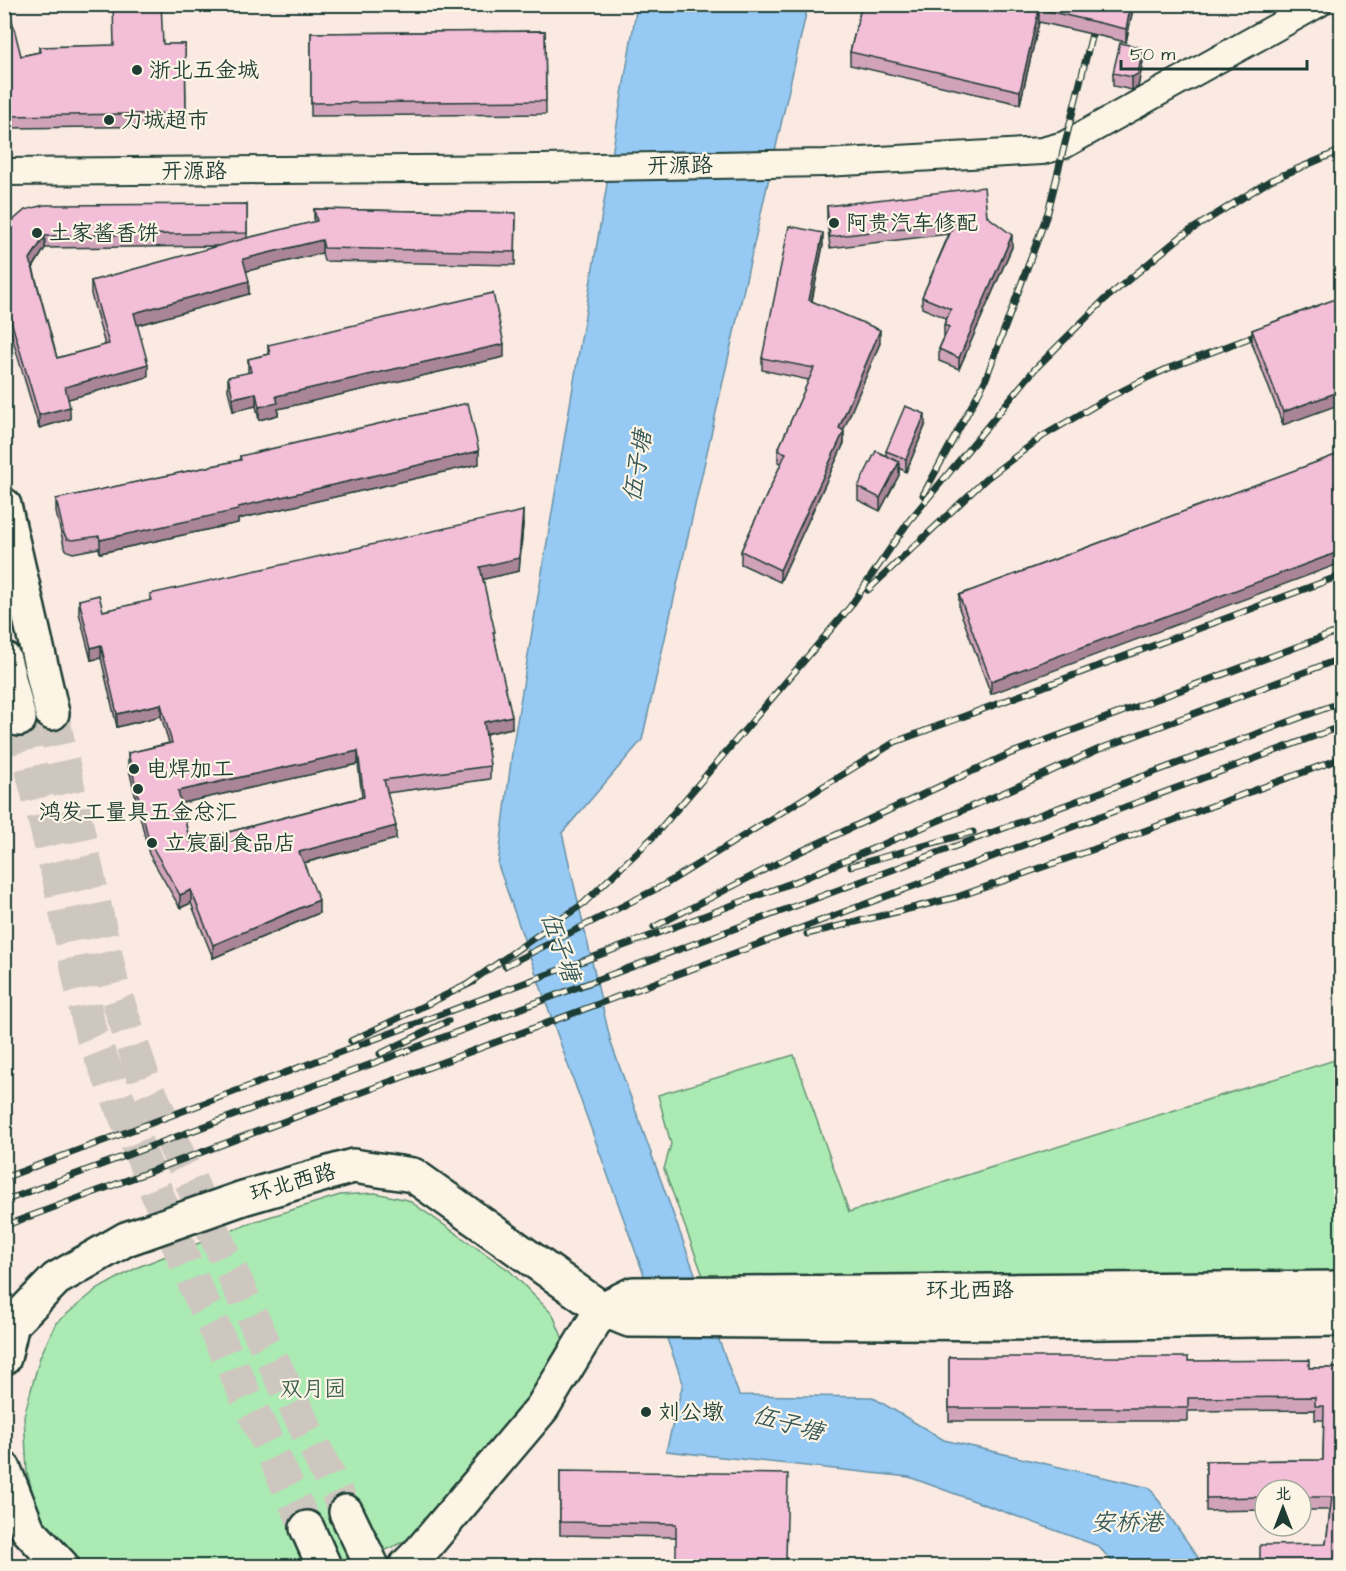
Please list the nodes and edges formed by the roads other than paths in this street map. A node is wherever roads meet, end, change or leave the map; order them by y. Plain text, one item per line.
1 (1318, 4) edge
2 (4, 172) edge
3 (4, 506) edge
4 (4, 659) edge
5 (52, 713) tunnel mouth
6 (19, 719) tunnel mouth
7 (1341, 1288) edge
8 (732, 1306) junction
9 (621, 1308) junction
10 (1341, 1319) edge
11 (4, 1358) edge
12 (4, 1469) edge
13 (346, 1512) tunnel mouth
14 (306, 1528) tunnel mouth
15 (62, 1566) edge
16 (324, 1566) edge
17 (372, 1566) edge
18 (406, 1566) edge

1 - 2 street, 开源路
3 - 5 street
4 - 6 street
7 - 8 street, 环北西路
8 - 9 street, 环北西路
8 - 10 street, 环北西路
9 - 11 street, 环北西路
9 - 18 street
12 - 15 street
13 - 17 street
14 - 16 street

